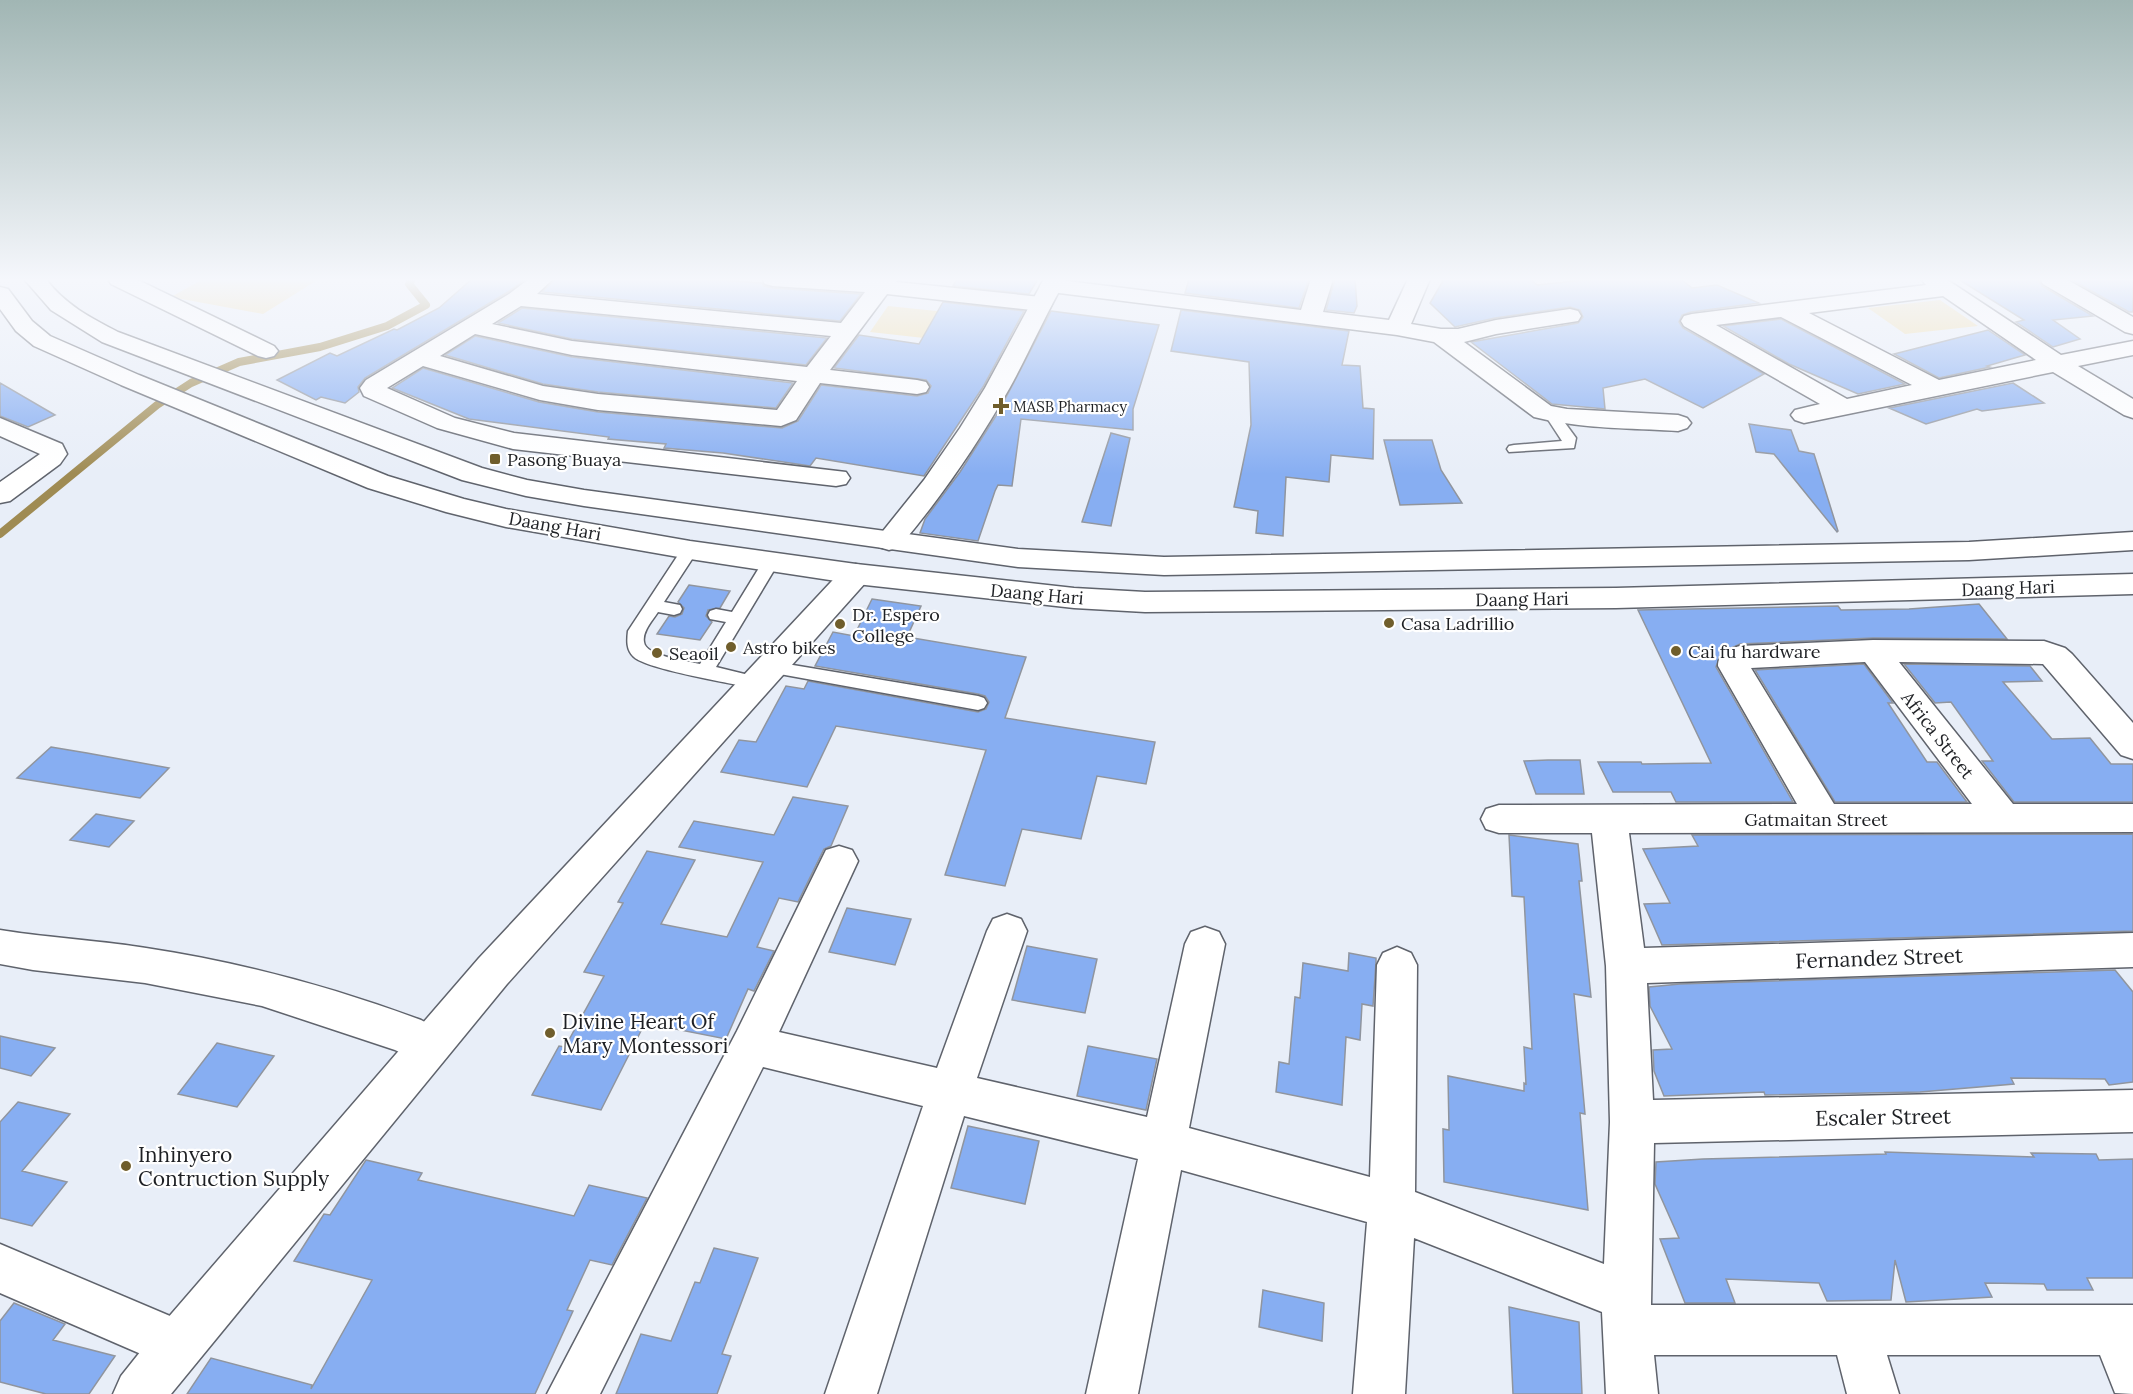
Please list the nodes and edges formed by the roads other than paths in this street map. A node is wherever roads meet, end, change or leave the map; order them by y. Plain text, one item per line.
1 (49, 344) edge
2 (130, 344) edge
3 (254, 344) edge
4 (442, 344) edge
5 (553, 344) edge
6 (838, 344) edge
7 (1020, 344) edge
8 (1452, 344) edge
9 (1733, 344) edge
10 (1851, 344) edge
11 (2028, 344) edge
12 (2133, 348) edge
13 (266, 351) dead end
14 (419, 357) junction
15 (2059, 365) junction
16 (812, 375) junction
17 (917, 387) dead end
18 (1938, 389) junction
19 (1842, 406) junction
20 (2133, 410) edge
21 (1552, 415) junction
22 (1804, 415) dead end
23 (1678, 423) dead end
24 (0, 426) edge
25 (1514, 449) dead end
26 (836, 478) dead end
27 (0, 495) edge
28 (889, 541) junction
29 (2133, 541) edge
30 (690, 550) junction
31 (771, 562) junction
32 (856, 574) junction
33 (2133, 584) edge
34 (653, 606) junction
35 (674, 609) dead end
36 (716, 615) dead end
37 (737, 618) junction
38 (1874, 651) junction
39 (704, 672) junction
40 (762, 674) junction
41 (978, 704) dead end
42 (2133, 746) edge
43 (2003, 818) junction
44 (2133, 818) edge
45 (1498, 819) dead end
46 (1609, 819) junction
47 (1824, 819) junction
48 (839, 861) dead end
49 (1007, 931) dead end
50 (1205, 944) dead end
51 (0, 947) edge
52 (2133, 950) edge
53 (1397, 965) dead end
54 (1626, 966) junction
55 (752, 1045) junction
56 (429, 1046) junction
57 (950, 1092) junction
58 (2133, 1111) edge
59 (1632, 1122) junction
60 (1163, 1143) junction
61 (1392, 1206) junction
62 (0, 1268) edge
63 (1627, 1314) junction
64 (1855, 1332) junction
65 (178, 1345) junction
66 (2128, 1345) edge
67 (139, 1394) edge
68 (573, 1394) edge
69 (851, 1394) edge
70 (1112, 1394) edge
71 (1379, 1394) edge
72 (1632, 1394) edge
73 (1873, 1394) edge

1 - 30 street, Daang Hari
2 - 28 street, Daang Hari
3 - 13 street
4 - 14 street
5 - 16 street
6 - 16 street
7 - 28 street
8 - 21 street
9 - 19 street
10 - 18 street
11 - 15 street
12 - 15 street
14 - 16 street
14 - 26 street
15 - 18 street
15 - 20 street
16 - 17 street
18 - 19 street
19 - 22 street
21 - 23 street
21 - 25 lane
24 - 27 street
28 - 29 street, Daang Hari
30 - 31 street, Daang Hari
30 - 34 lane
31 - 32 street, Daang Hari
31 - 37 lane
32 - 33 street, Daang Hari
32 - 40 street
34 - 35 lane
34 - 39 lane
36 - 37 lane
37 - 39 lane
38 - 42 street
38 - 43 street, Africa Street
38 - 47 street
39 - 40 lane
40 - 41 lane
40 - 56 street
43 - 44 street, Gatmaitan Street
43 - 47 street, Gatmaitan Street
45 - 46 street, Gatmaitan Street
46 - 47 street, Gatmaitan Street
46 - 54 street
48 - 55 street
49 - 57 street
50 - 60 street
51 - 56 street
52 - 54 street, Fernandez Street
53 - 61 street
54 - 59 street
55 - 57 street
55 - 68 street
56 - 65 street
57 - 60 street
57 - 69 street
58 - 59 street, Escaler Street
59 - 63 street
60 - 61 street
60 - 70 street
61 - 63 street
61 - 71 street
62 - 65 street
63 - 64 street
63 - 72 street
64 - 66 street
64 - 73 street
65 - 67 street

